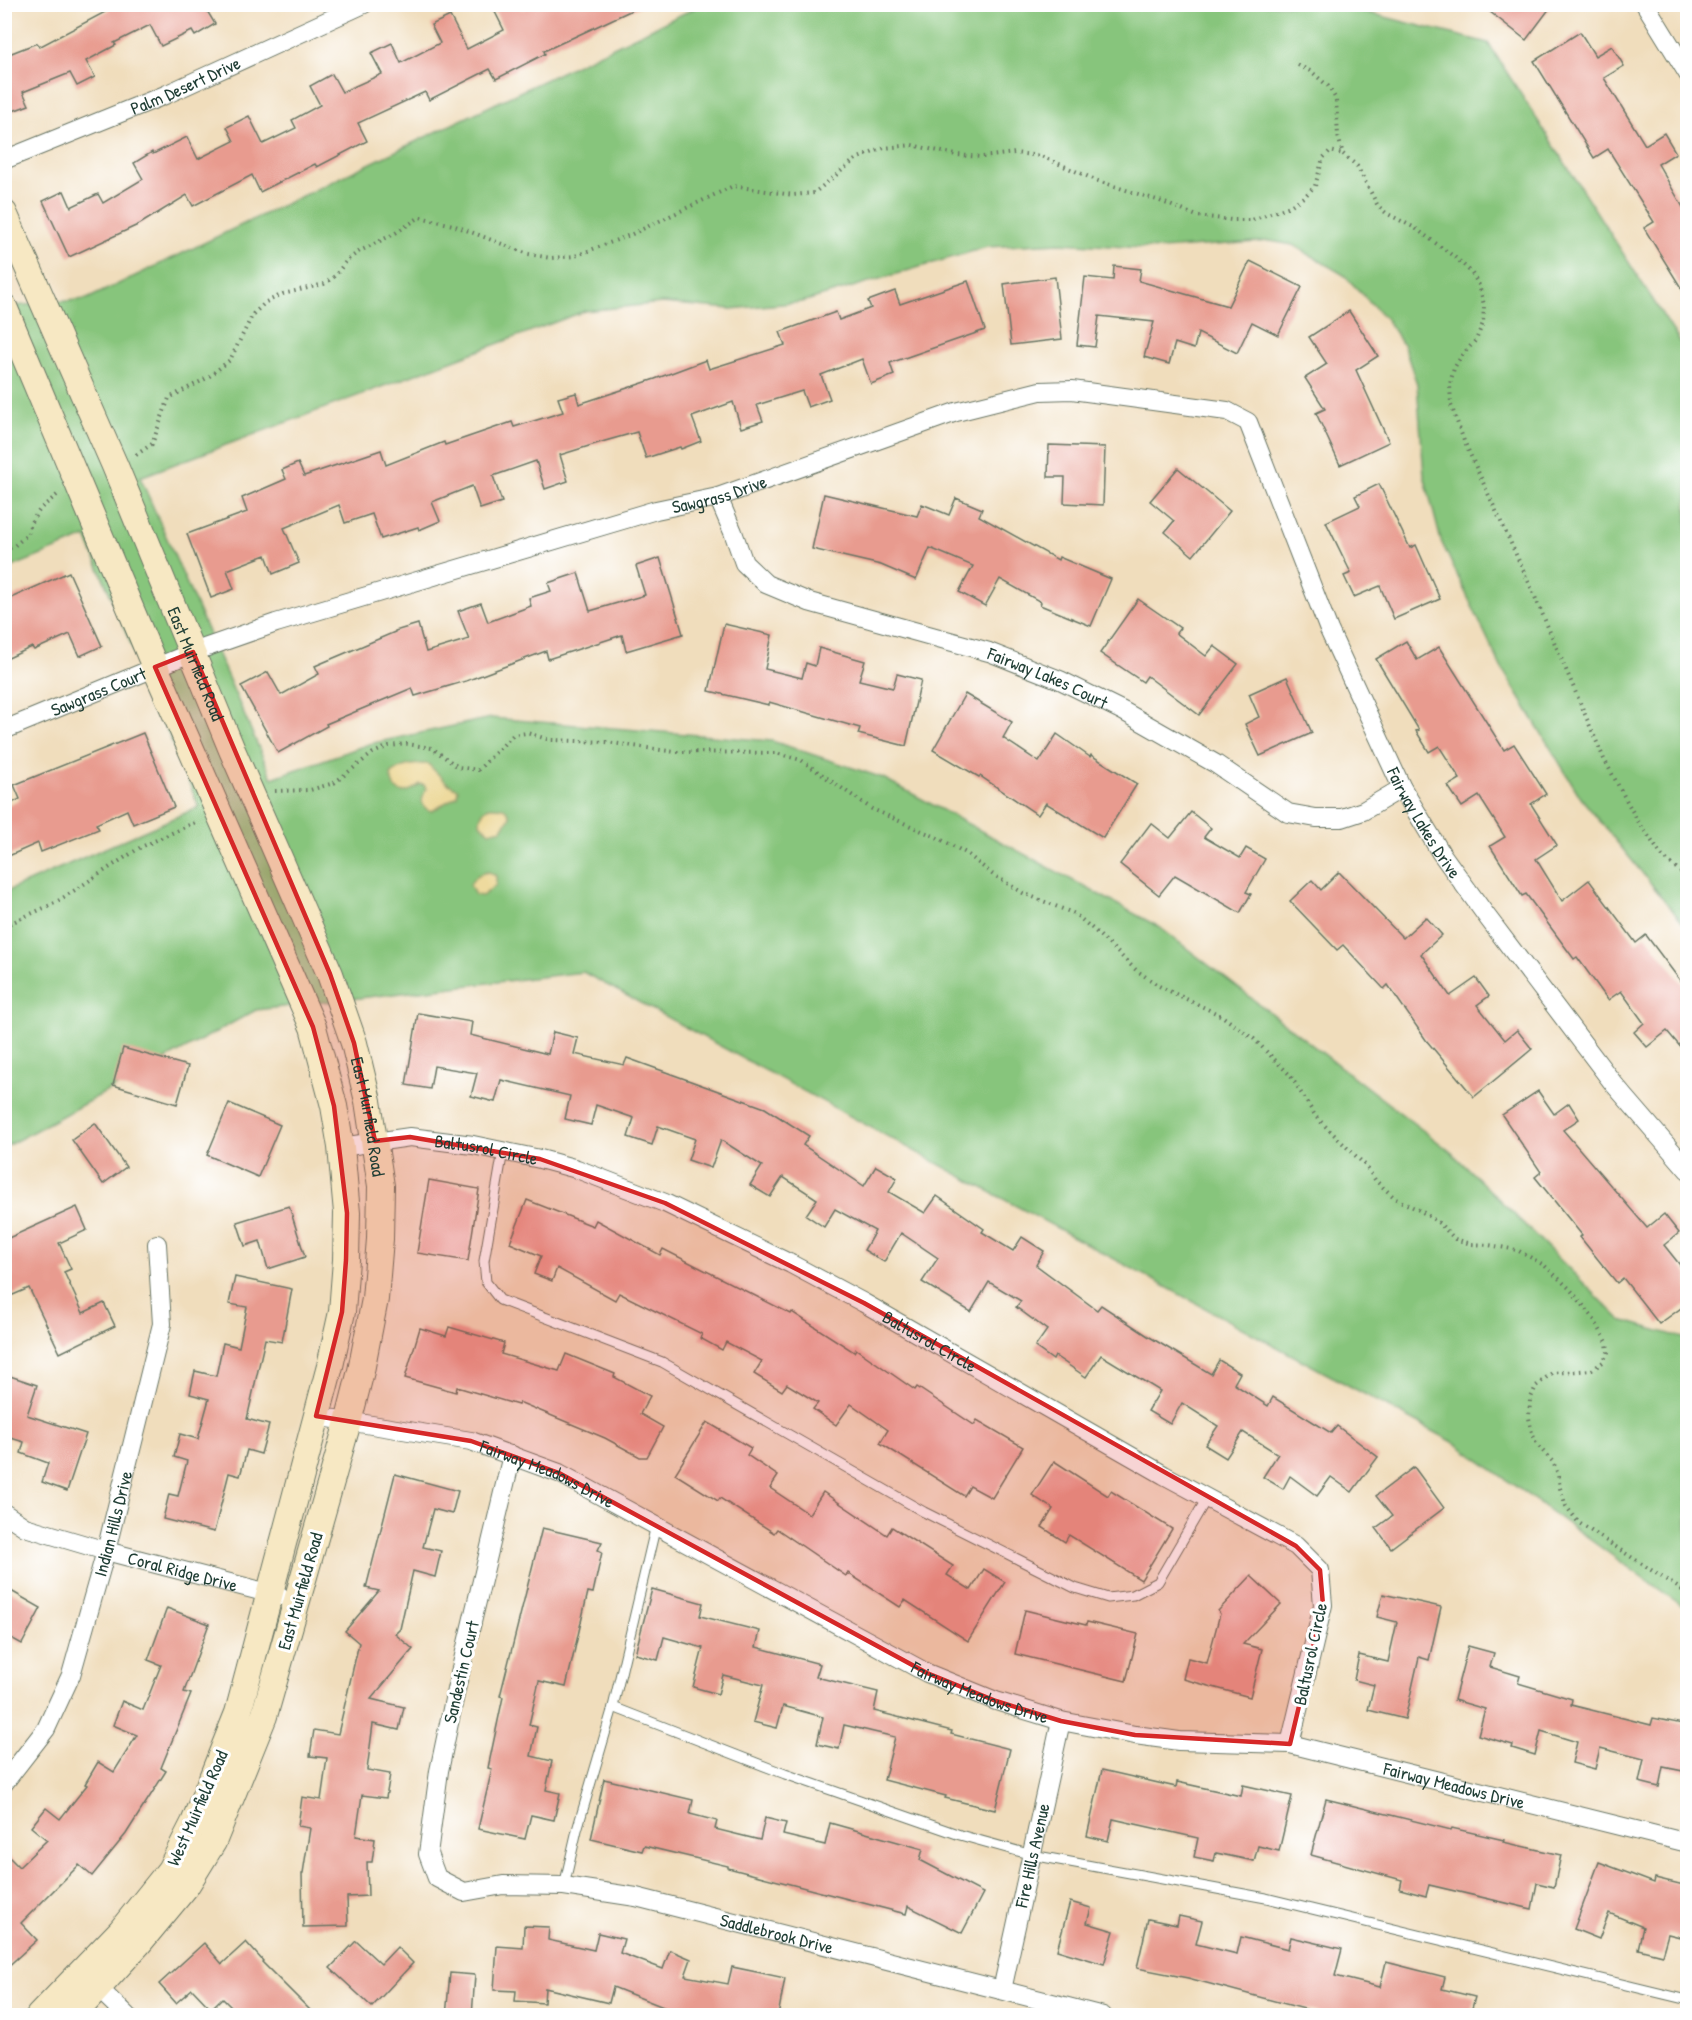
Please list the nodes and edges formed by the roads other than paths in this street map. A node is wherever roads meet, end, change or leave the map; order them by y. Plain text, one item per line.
1 (364, 4) edge
2 (1645, 4) edge
3 (1688, 74) edge
4 (4, 160) edge
5 (4, 213) edge
6 (4, 308) edge
7 (1248, 422) joint
8 (718, 497) junction
9 (193, 652) junction
10 (155, 667) junction
11 (4, 730) edge
12 (1402, 788) junction
13 (375, 1140) junction
14 (340, 1147) junction
15 (503, 1151) junction
16 (1688, 1170) edge
17 (157, 1244) dead end
18 (316, 1416) junction
19 (348, 1422) junction
20 (512, 1455) junction
21 (1207, 1498) junction
22 (4, 1513) edge
23 (657, 1524) junction
24 (106, 1551) junction
25 (270, 1594) junction
26 (297, 1600) junction
27 (614, 1707) junction
28 (1061, 1721) junction
29 (1290, 1744) junction
30 (4, 1783) edge
31 (1688, 1843) edge
32 (1032, 1855) junction
33 (448, 1885) joint
34 (564, 1886) junction
35 (90, 1980) junction
36 (1002, 1990) junction
37 (1688, 2000) edge
38 (39, 2016) edge
39 (72, 2016) edge
40 (127, 2016) edge
41 (1103, 2016) edge

1 - 4 street, Palm Desert Drive
2 - 3 street
5 - 9 street, East Muirfield Road
6 - 10 street, East Muirfield Road
7 - 8 street, Sawgrass Drive
7 - 12 street, Fairway Lakes Drive
8 - 9 street, Sawgrass Drive
8 - 12 street, Fairway Lakes Court
9 - 10 street, Sawgrass Court
9 - 13 street, East Muirfield Road
10 - 11 street, Sawgrass Court
10 - 14 street, East Muirfield Road
12 - 16 street, Fairway Lakes Drive
13 - 14 street, Baltusrol Circle
13 - 15 street, Baltusrol Circle
13 - 19 street, East Muirfield Road
14 - 18 street, East Muirfield Road
15 - 21 street, Baltusrol Circle
15 - 21 lane
17 - 24 street, Indian Hills Drive
18 - 19 street, Fairway Meadows Drive
18 - 25 street, East Muirfield Road
19 - 20 street, Fairway Meadows Drive
19 - 26 street, East Muirfield Road
20 - 23 street, Fairway Meadows Drive
20 - 33 street, Sandestin Court
21 - 29 street, Baltusrol Circle
22 - 24 street, Coral Ridge Drive
23 - 27 lane
23 - 28 street, Fairway Meadows Drive
24 - 25 street, Coral Ridge Drive
24 - 30 street, Indian Hills Drive
25 - 26 street, Coral Ridge Drive
25 - 35 street, West Muirfield Road
26 - 35 street, East Muirfield Road
27 - 32 lane
27 - 34 lane
28 - 29 street, Fairway Meadows Drive
28 - 32 street, Fire Hills Avenue
29 - 31 street, Fairway Meadows Drive
32 - 36 street, Fire Hills Avenue
32 - 37 lane
33 - 34 street, Saddlebrook Drive
34 - 36 street, Saddlebrook Drive
35 - 38 street, West Muirfield Road
35 - 39 street, East Muirfield Road
35 - 40 street
36 - 41 street, Saddlebrook Drive

